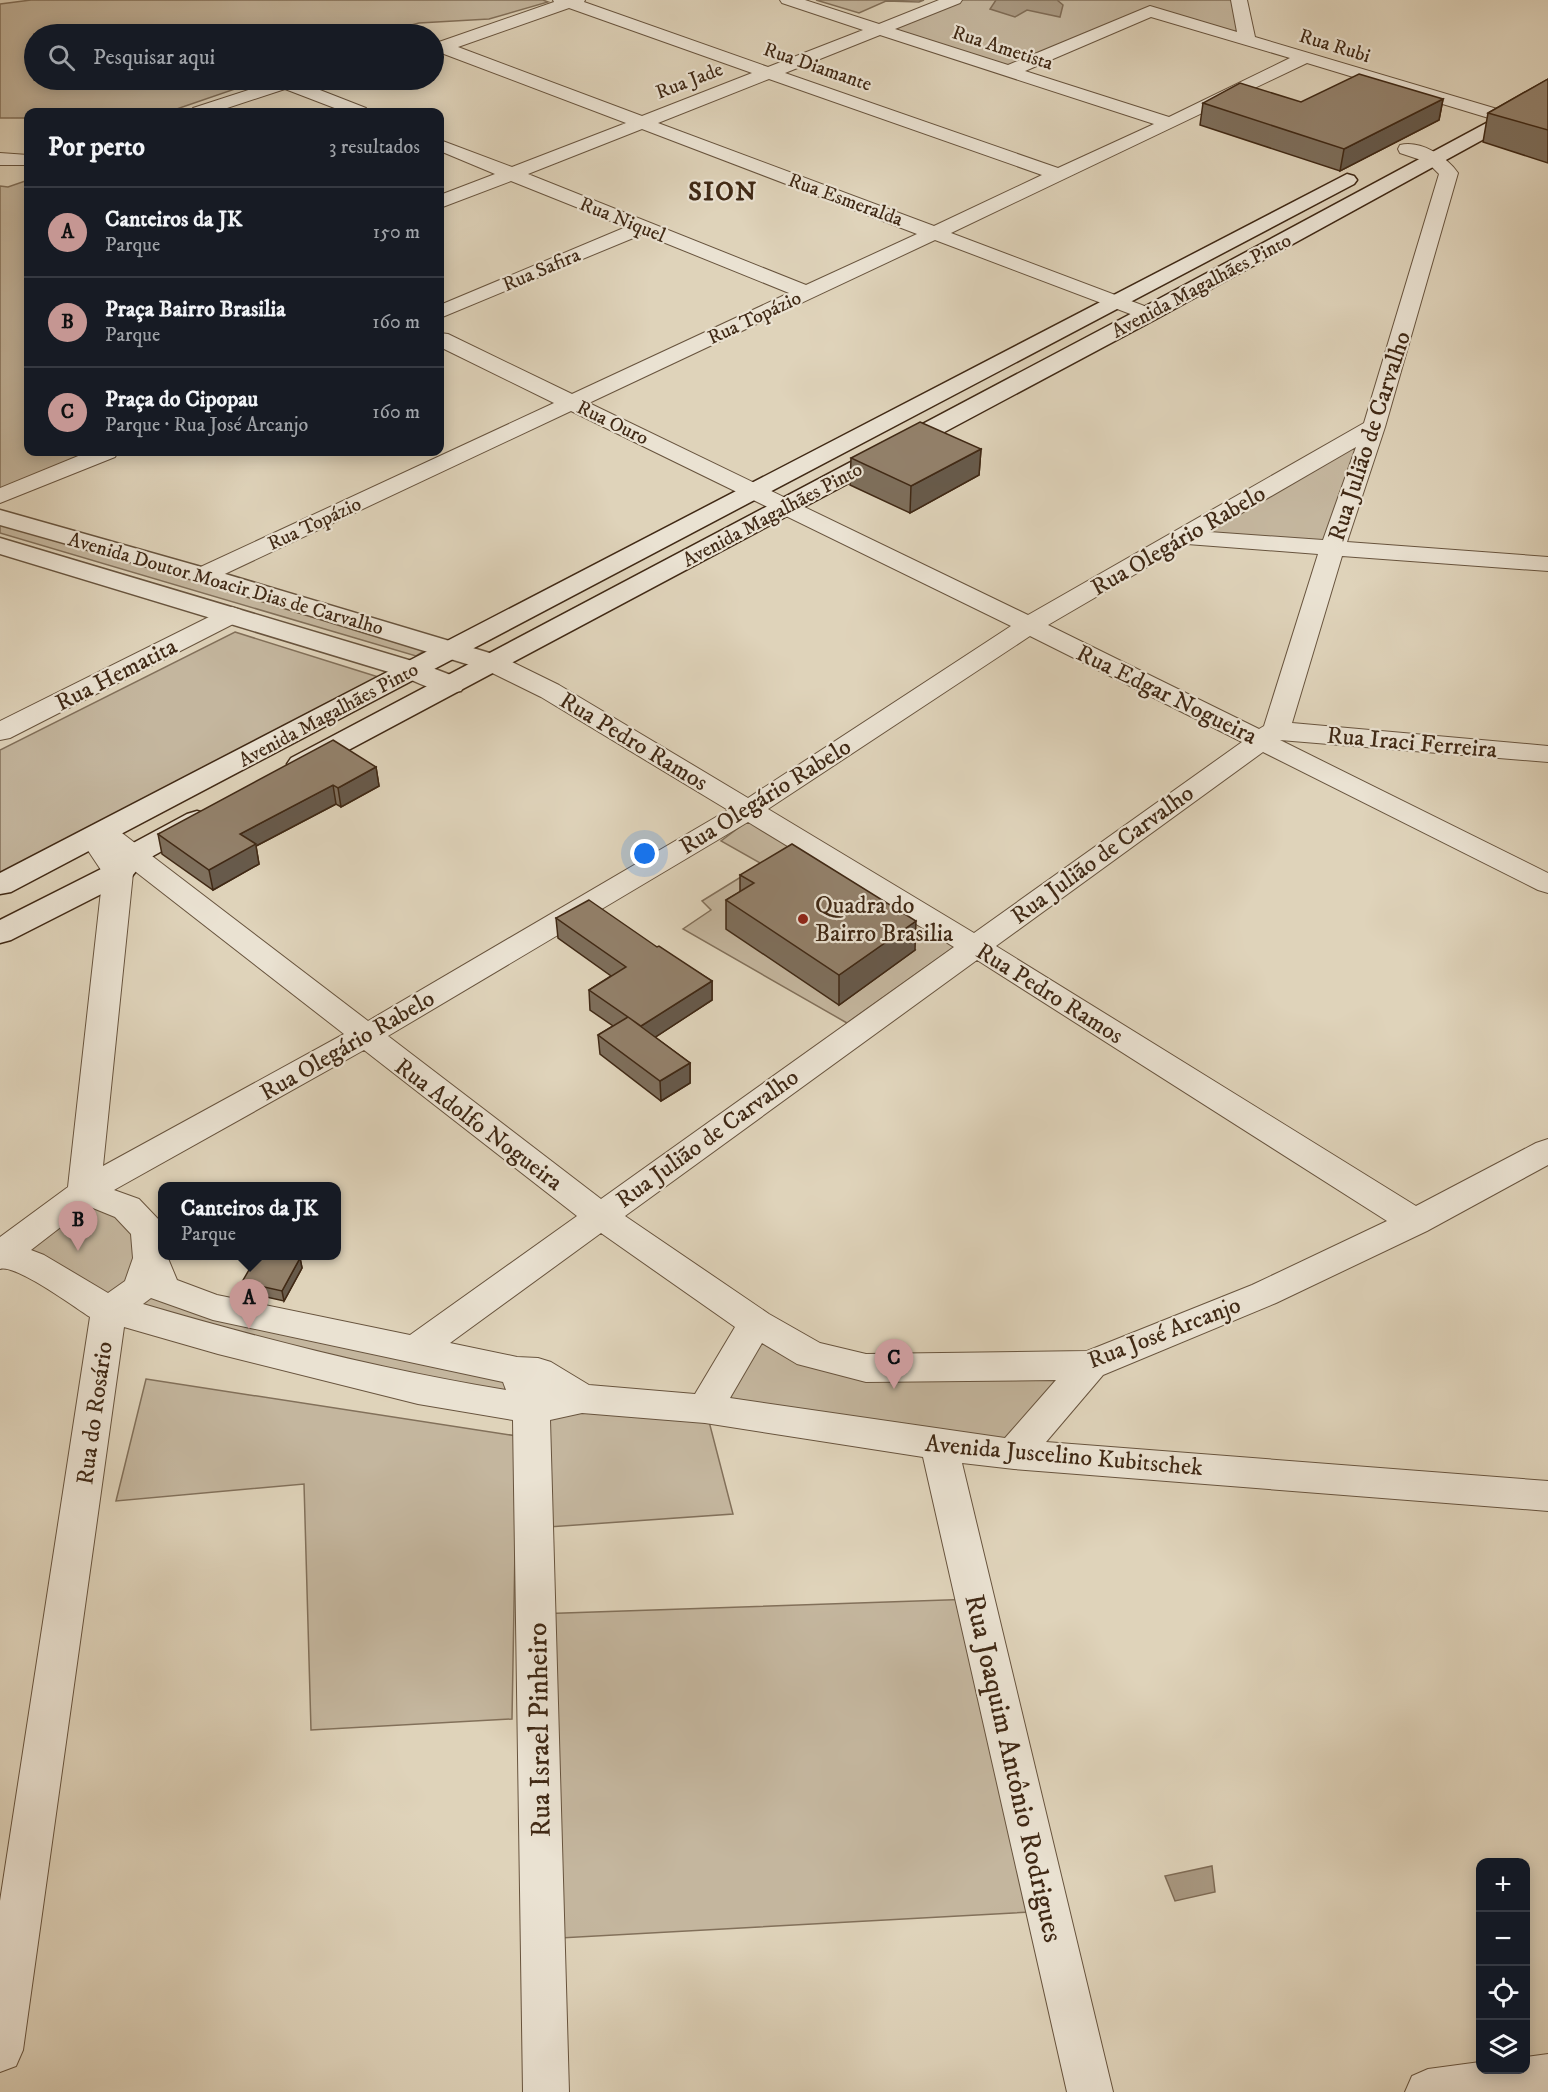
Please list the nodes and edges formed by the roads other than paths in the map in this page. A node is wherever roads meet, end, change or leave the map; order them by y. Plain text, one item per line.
1 (788, 0) edge
2 (954, 0) edge
3 (1239, 0) edge
4 (569, 1) edge
5 (879, 29) junction
6 (1247, 40) junction
7 (444, 46) edge
8 (444, 48) edge
9 (1305, 58) junction
10 (1010, 71) junction
11 (768, 73) junction
12 (1548, 75) edge
13 (264, 90) edge
14 (310, 90) edge
15 (1548, 96) edge
16 (211, 108) edge
17 (351, 108) edge
18 (1482, 110) junction
19 (1508, 118) junction
20 (641, 123) junction
21 (1170, 123) junction
22 (444, 147) edge
23 (1407, 149) junction
24 (1434, 158) junction
25 (0, 159) edge
26 (24, 159) edge
27 (511, 174) junction
28 (1059, 175) junction
29 (444, 200) edge
30 (642, 227) junction
31 (937, 232) junction
32 (807, 293) junction
33 (1116, 302) junction
34 (444, 310) edge
35 (1148, 314) junction
36 (444, 341) edge
37 (571, 401) junction
38 (1374, 427) junction
39 (97, 456) edge
40 (753, 491) junction
41 (0, 496) edge
42 (785, 507) junction
43 (0, 517) edge
44 (1185, 537) junction
45 (0, 546) edge
46 (642, 549) junction
47 (1332, 549) junction
48 (1548, 564) edge
49 (673, 567) junction
50 (203, 575) junction
51 (232, 615) junction
52 (1029, 625) junction
53 (451, 649) junction
54 (493, 663) junction
55 (412, 670) junction
56 (451, 685) junction
57 (3, 729) edge
58 (1268, 735) junction
59 (1548, 754) edge
60 (284, 773) edge
61 (222, 806) edge
62 (748, 810) junction
63 (97, 834) junction
64 (125, 864) junction
65 (1548, 884) edge
66 (0, 885) edge
67 (0, 933) edge
68 (975, 946) junction
69 (365, 1036) junction
70 (1548, 1151) edge
71 (84, 1192) junction
72 (599, 1215) junction
73 (1415, 1222) junction
74 (0, 1255) edge
75 (150, 1258) junction
76 (123, 1313) junction
77 (756, 1323) junction
78 (415, 1350) junction
79 (1090, 1365) junction
80 (517, 1371) junction
81 (582, 1399) junction
82 (531, 1409) junction
83 (705, 1409) junction
84 (939, 1445) junction
85 (1014, 1454) junction
86 (1548, 1496) edge
87 (0, 2050) edge
88 (1548, 2077) edge
89 (546, 2092) edge
90 (1090, 2092) edge
91 (1428, 2092) edge

1 - 5 street, Rua Ametista
2 - 5 street, Rua Jade
3 - 6 street
4 - 7 street, Rua Esmeralda
4 - 11 street, Rua Diamante
5 - 10 street, Rua Ametista
5 - 11 street, Rua Jade
6 - 9 street, Rua Rubi
6 - 10 street, Rua Rubi
8 - 20 street, Rua Esmeralda
9 - 18 street, Rua Rubi
9 - 21 street, Rua Topázio
10 - 21 street, Rua Ametista
11 - 20 street, Rua Jade
11 - 28 street, Rua Diamante
12 - 18 main road, Avenida Magalhães Pinto
13 - 16 street
14 - 17 street
15 - 19 main road, Avenida Magalhães Pinto
18 - 19 street, Rua Rubi
18 - 23 main road, Avenida Magalhães Pinto
19 - 24 main road, Avenida Magalhães Pinto
20 - 27 street, Rua Jade
20 - 31 street, Rua Esmeralda
21 - 28 street, Rua Topázio
22 - 27 street, Rua Niquel
23 - 24 street
23 - 33 main road, Avenida Magalhães Pinto
24 - 35 main road, Avenida Magalhães Pinto
24 - 38 street, Rua Julião de Carvalho
25 - 26 street
27 - 29 street, Rua Jade
27 - 30 street, Rua Niquel
28 - 31 street, Rua Topázio
30 - 32 street, Rua Niquel
30 - 34 street, Rua Safira
31 - 32 street, Rua Topázio
31 - 33 street, Rua Esmeralda
32 - 37 street, Rua Topázio
33 - 35 street, Rua Esmeralda
33 - 40 main road, Avenida Magalhães Pinto
35 - 42 main road, Avenida Magalhães Pinto
36 - 37 street, Rua Ouro
37 - 40 street, Rua Ouro
37 - 50 street, Rua Topázio
38 - 44 street, Rua Olegário Rabelo
38 - 47 street, Rua Julião de Carvalho
39 - 41 street
40 - 42 street, Rua Ouro
40 - 46 main road, Avenida Magalhães Pinto
42 - 49 main road, Avenida Magalhães Pinto
42 - 52 street, Rua Edgar Nogueira
43 - 50 main road, Avenida Doutor Moacir Dias de Carvalho
44 - 47 street
44 - 52 street, Rua Olegário Rabelo
45 - 51 main road, Avenida Doutor Moacir Dias de Carvalho
46 - 49 main road
46 - 53 main road, Avenida Magalhães Pinto
47 - 48 street
47 - 58 street, Rua Julião de Carvalho
49 - 54 main road, Avenida Magalhães Pinto
50 - 53 main road, Avenida Doutor Moacir Dias de Carvalho
51 - 55 main road, Avenida Doutor Moacir Dias de Carvalho
51 - 57 street, Rua Hematita
52 - 58 street, Rua Edgar Nogueira
52 - 62 street, Rua Olegário Rabelo
53 - 54 main road, Avenida Doutor Moacir Dias de Carvalho
53 - 55 main road, Avenida Magalhães Pinto
54 - 56 main road, Avenida Magalhães Pinto
54 - 62 street, Rua Pedro Ramos
55 - 56 main road, Avenida Doutor Moacir Dias de Carvalho
55 - 63 main road, Avenida Magalhães Pinto
56 - 60 main road, Avenida Magalhães Pinto
58 - 59 street, Rua Iraci Ferreira
58 - 65 street, Rua Edgar Nogueira
58 - 68 street, Rua Julião de Carvalho
61 - 64 main road
62 - 68 street, Rua Pedro Ramos
62 - 69 street, Rua Olegário Rabelo
63 - 64 street, Rua Adolfo Nogueira
63 - 66 main road, Avenida Magalhães Pinto
64 - 67 main road
64 - 69 street, Rua Adolfo Nogueira
64 - 71 street
68 - 72 street, Rua Julião de Carvalho
68 - 73 street, Rua Pedro Ramos
69 - 71 street, Rua Olegário Rabelo
69 - 72 street, Rua Adolfo Nogueira
70 - 73 street, Rua José Arcanjo
71 - 74 street, Rua Olegário Rabelo
71 - 75 street, Rua do Rosário
72 - 77 street, Rua Adolfo Nogueira
72 - 78 street, Rua Julião de Carvalho
73 - 79 street, Rua José Arcanjo
74 - 76 street, Avenida Juscelino Kubitschek
75 - 76 street, Rua do Rosário
75 - 78 street, Avenida Juscelino Kubitschek
76 - 82 street, Avenida Juscelino Kubitschek
76 - 87 street, Rua do Rosário
77 - 79 street, Rua José Arcanjo
77 - 83 street
78 - 80 street, Avenida Juscelino Kubitschek
79 - 85 street
80 - 81 street, Avenida Juscelino Kubitschek
80 - 82 street, Rua Israel Pinheiro
81 - 82 street, Avenida Juscelino Kubitschek
81 - 83 street, Avenida Juscelino Kubitschek
82 - 89 street, Rua Israel Pinheiro
83 - 84 street, Avenida Juscelino Kubitschek
84 - 85 street, Avenida Juscelino Kubitschek
84 - 90 street, Rua Joaquim Antônio Rodrigues
85 - 86 street, Avenida Juscelino Kubitschek
88 - 91 street

